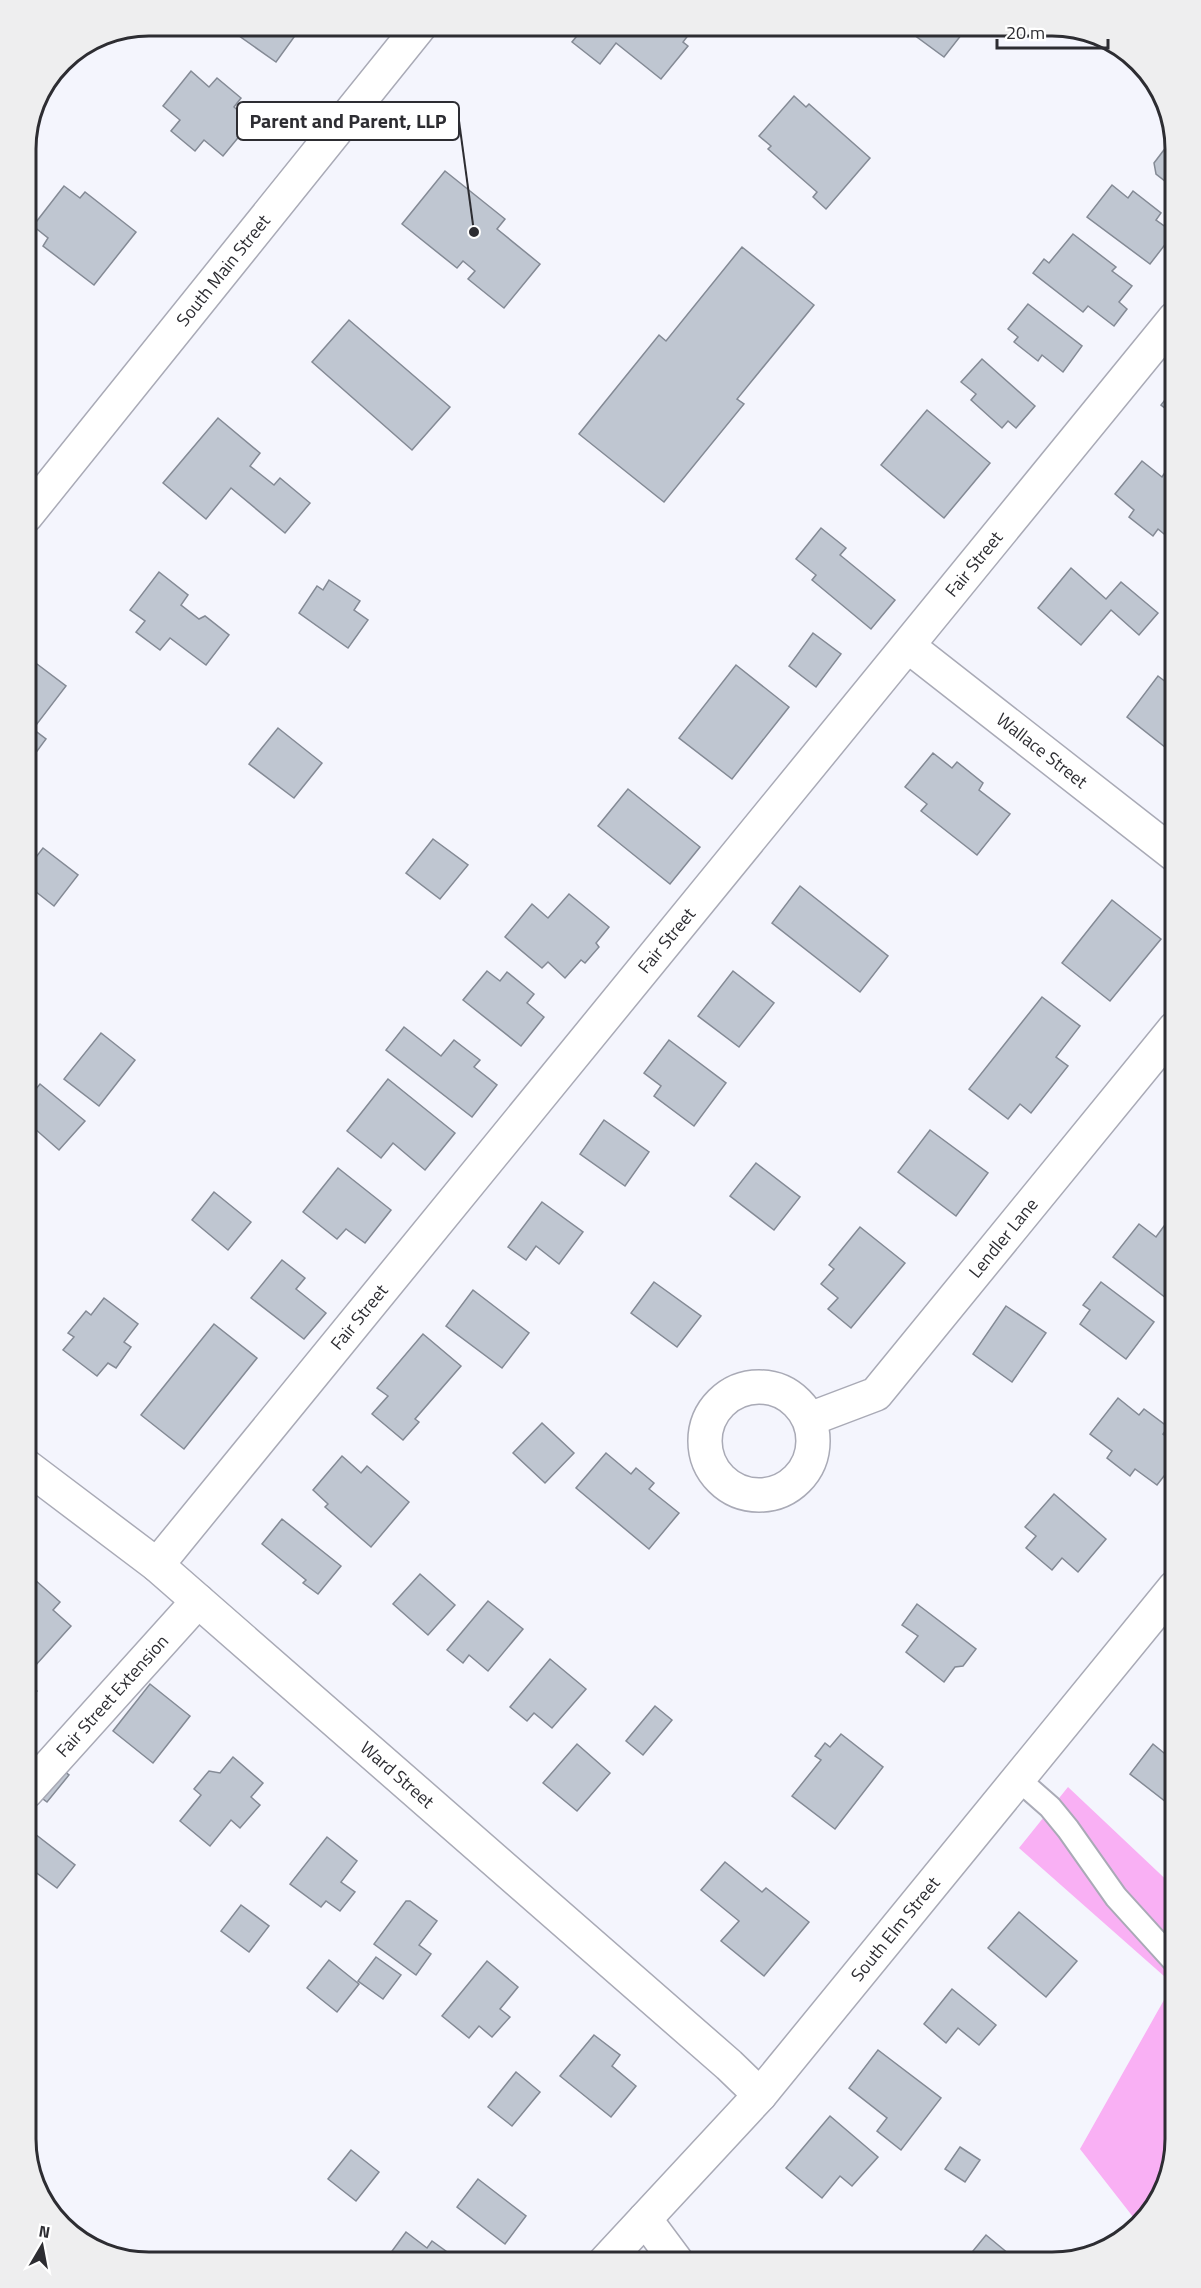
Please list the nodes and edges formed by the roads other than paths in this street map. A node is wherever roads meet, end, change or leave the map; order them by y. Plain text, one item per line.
1 (412, 36) edge
2 (1165, 331) edge
3 (36, 504) edge
4 (908, 646) junction
5 (1165, 846) edge
6 (1165, 1041) edge
7 (810, 1419) dead end
8 (36, 1474) edge
9 (157, 1565) junction
10 (1165, 1600) edge
11 (198, 1601) junction
12 (1018, 1779) junction
13 (36, 1781) edge
14 (1165, 1951) edge
15 (760, 2095) junction
16 (645, 2219) junction
17 (614, 2252) edge
18 (670, 2252) edge

1 - 3 street, South Main Street
2 - 4 street, Fair Street
4 - 5 street, Wallace Street
4 - 9 street, Fair Street
6 - 7 street, Lendler Lane
8 - 9 street, Ward Street
9 - 11 street, Ward Street
10 - 12 street, South Elm Street
11 - 13 street, Fair Street Extension
11 - 15 street, Ward Street
12 - 14 lane
12 - 15 street, South Elm Street
15 - 16 street, South Elm Street
16 - 17 street, South Elm Street
16 - 18 street

